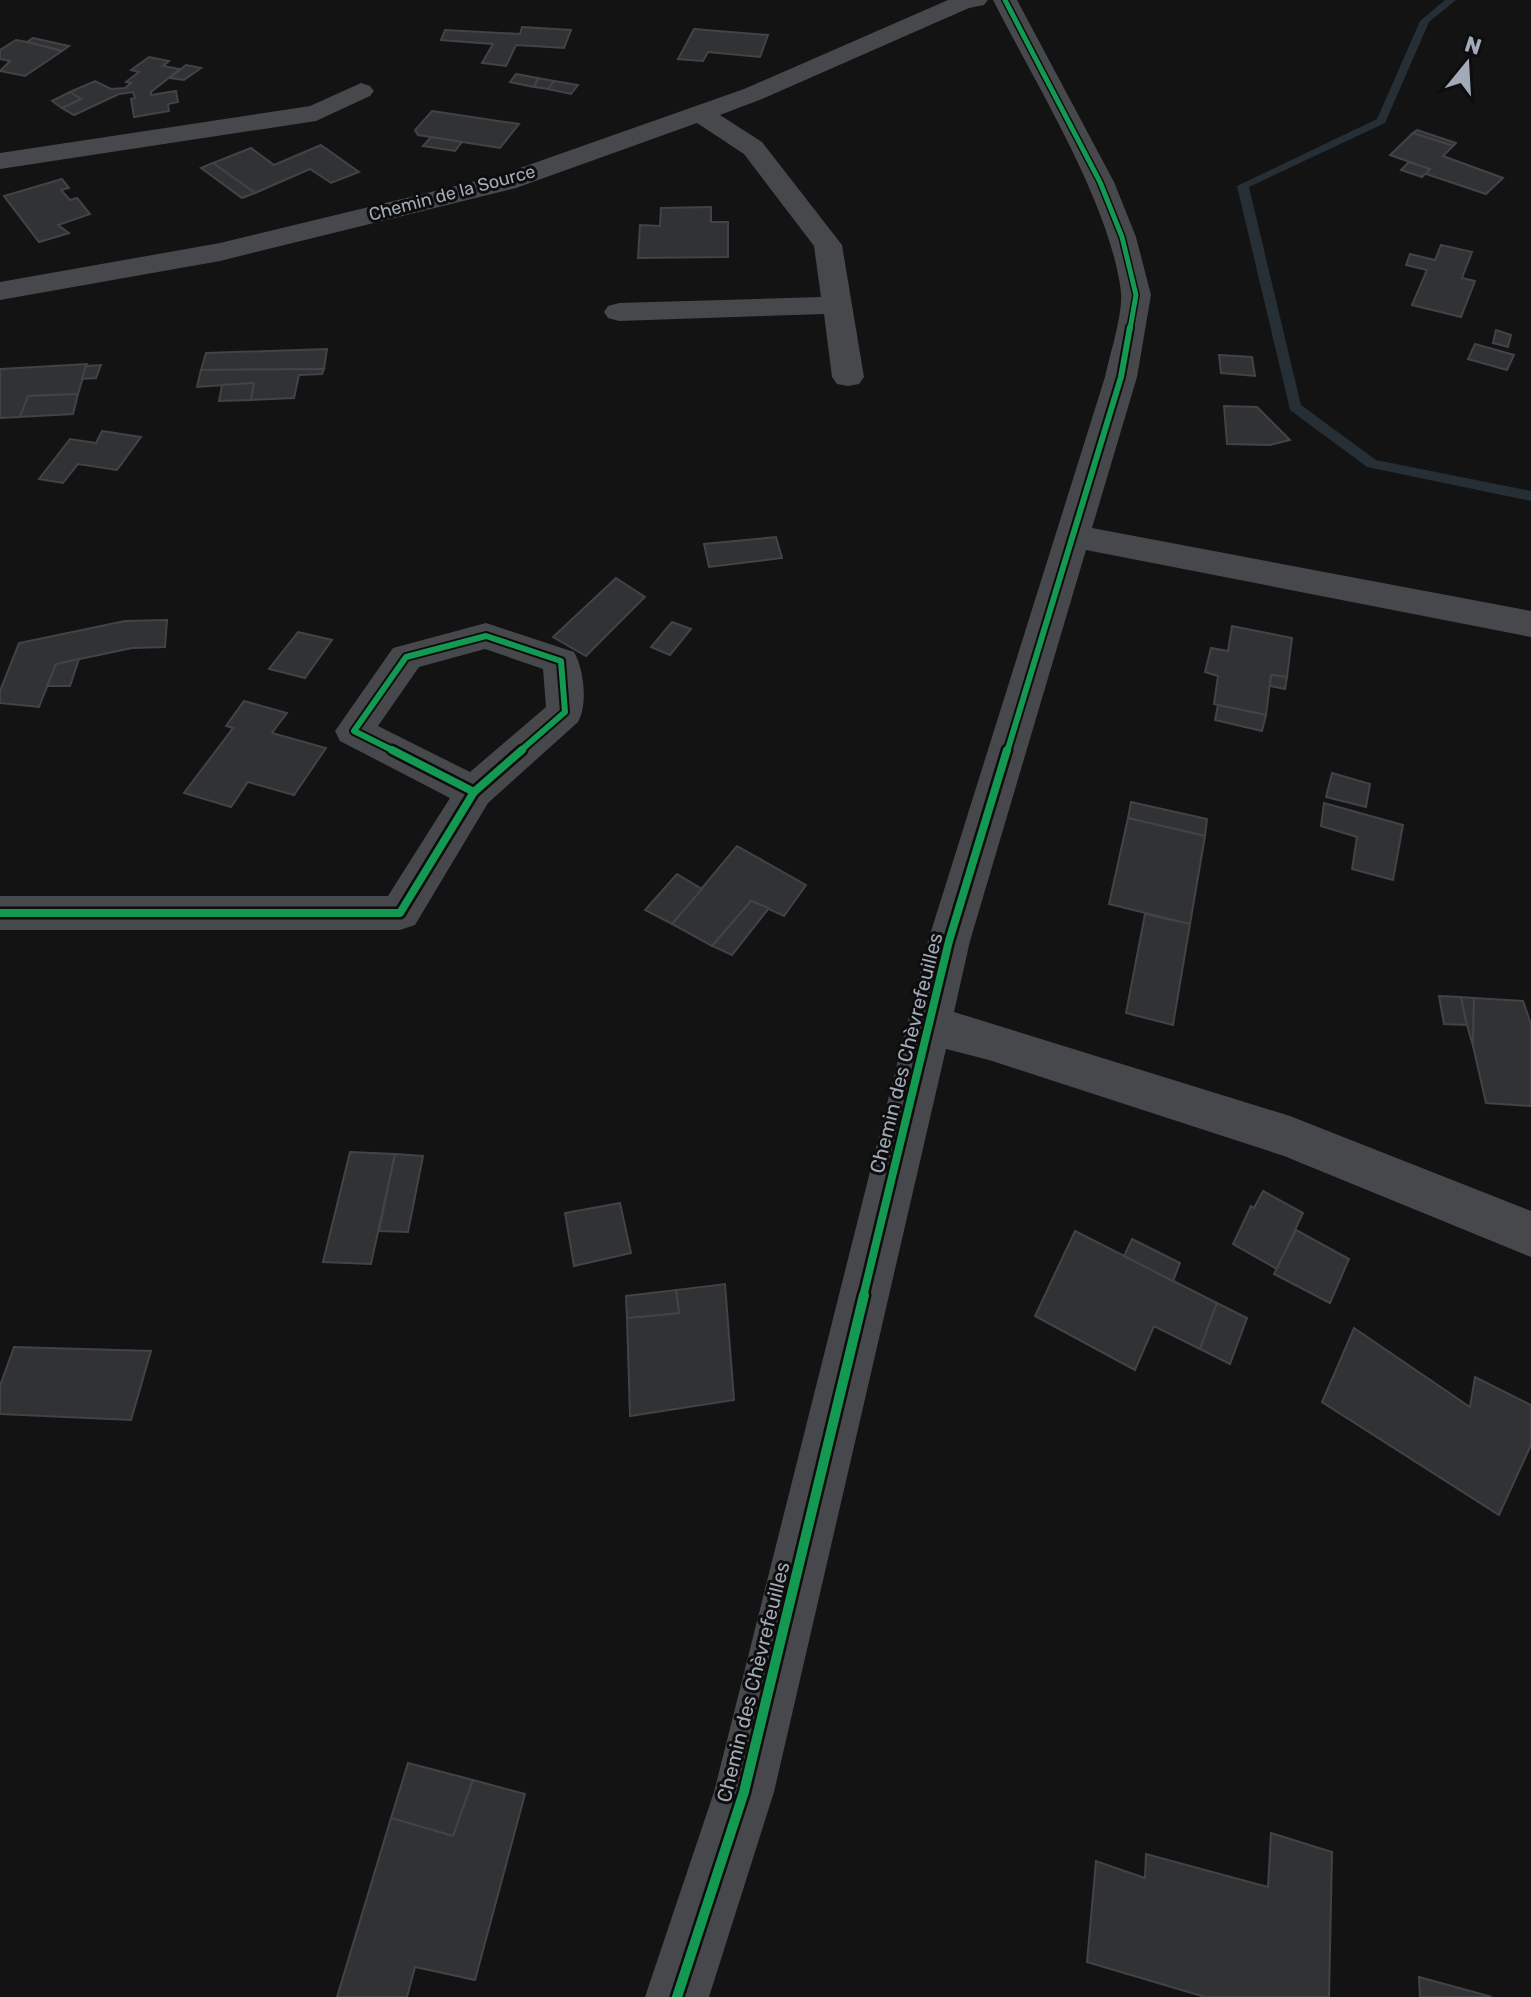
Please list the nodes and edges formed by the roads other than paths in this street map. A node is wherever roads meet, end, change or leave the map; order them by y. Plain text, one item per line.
1 (976, 0) edge
2 (1005, 0) edge
3 (361, 91) dead end
4 (700, 113) junction
5 (7, 152) edge
6 (0, 291) edge
7 (837, 305) junction
8 (619, 312) dead end
9 (848, 377) dead end
10 (1073, 536) junction
11 (1531, 624) edge
12 (474, 792) junction
13 (0, 913) edge
14 (929, 1025) junction
15 (1531, 1234) edge
16 (677, 1997) edge

1 - 4 street, Chemin de la Source
2 - 10 street, Chemin des Chèvrefeuilles
3 - 5 street
4 - 6 street, Chemin de la Source
4 - 7 street
7 - 8 street
7 - 9 street
10 - 11 street
10 - 14 street, Chemin des Chèvrefeuilles
12 - 12 street
12 - 13 street
14 - 15 street
14 - 16 street, Chemin des Chèvrefeuilles

